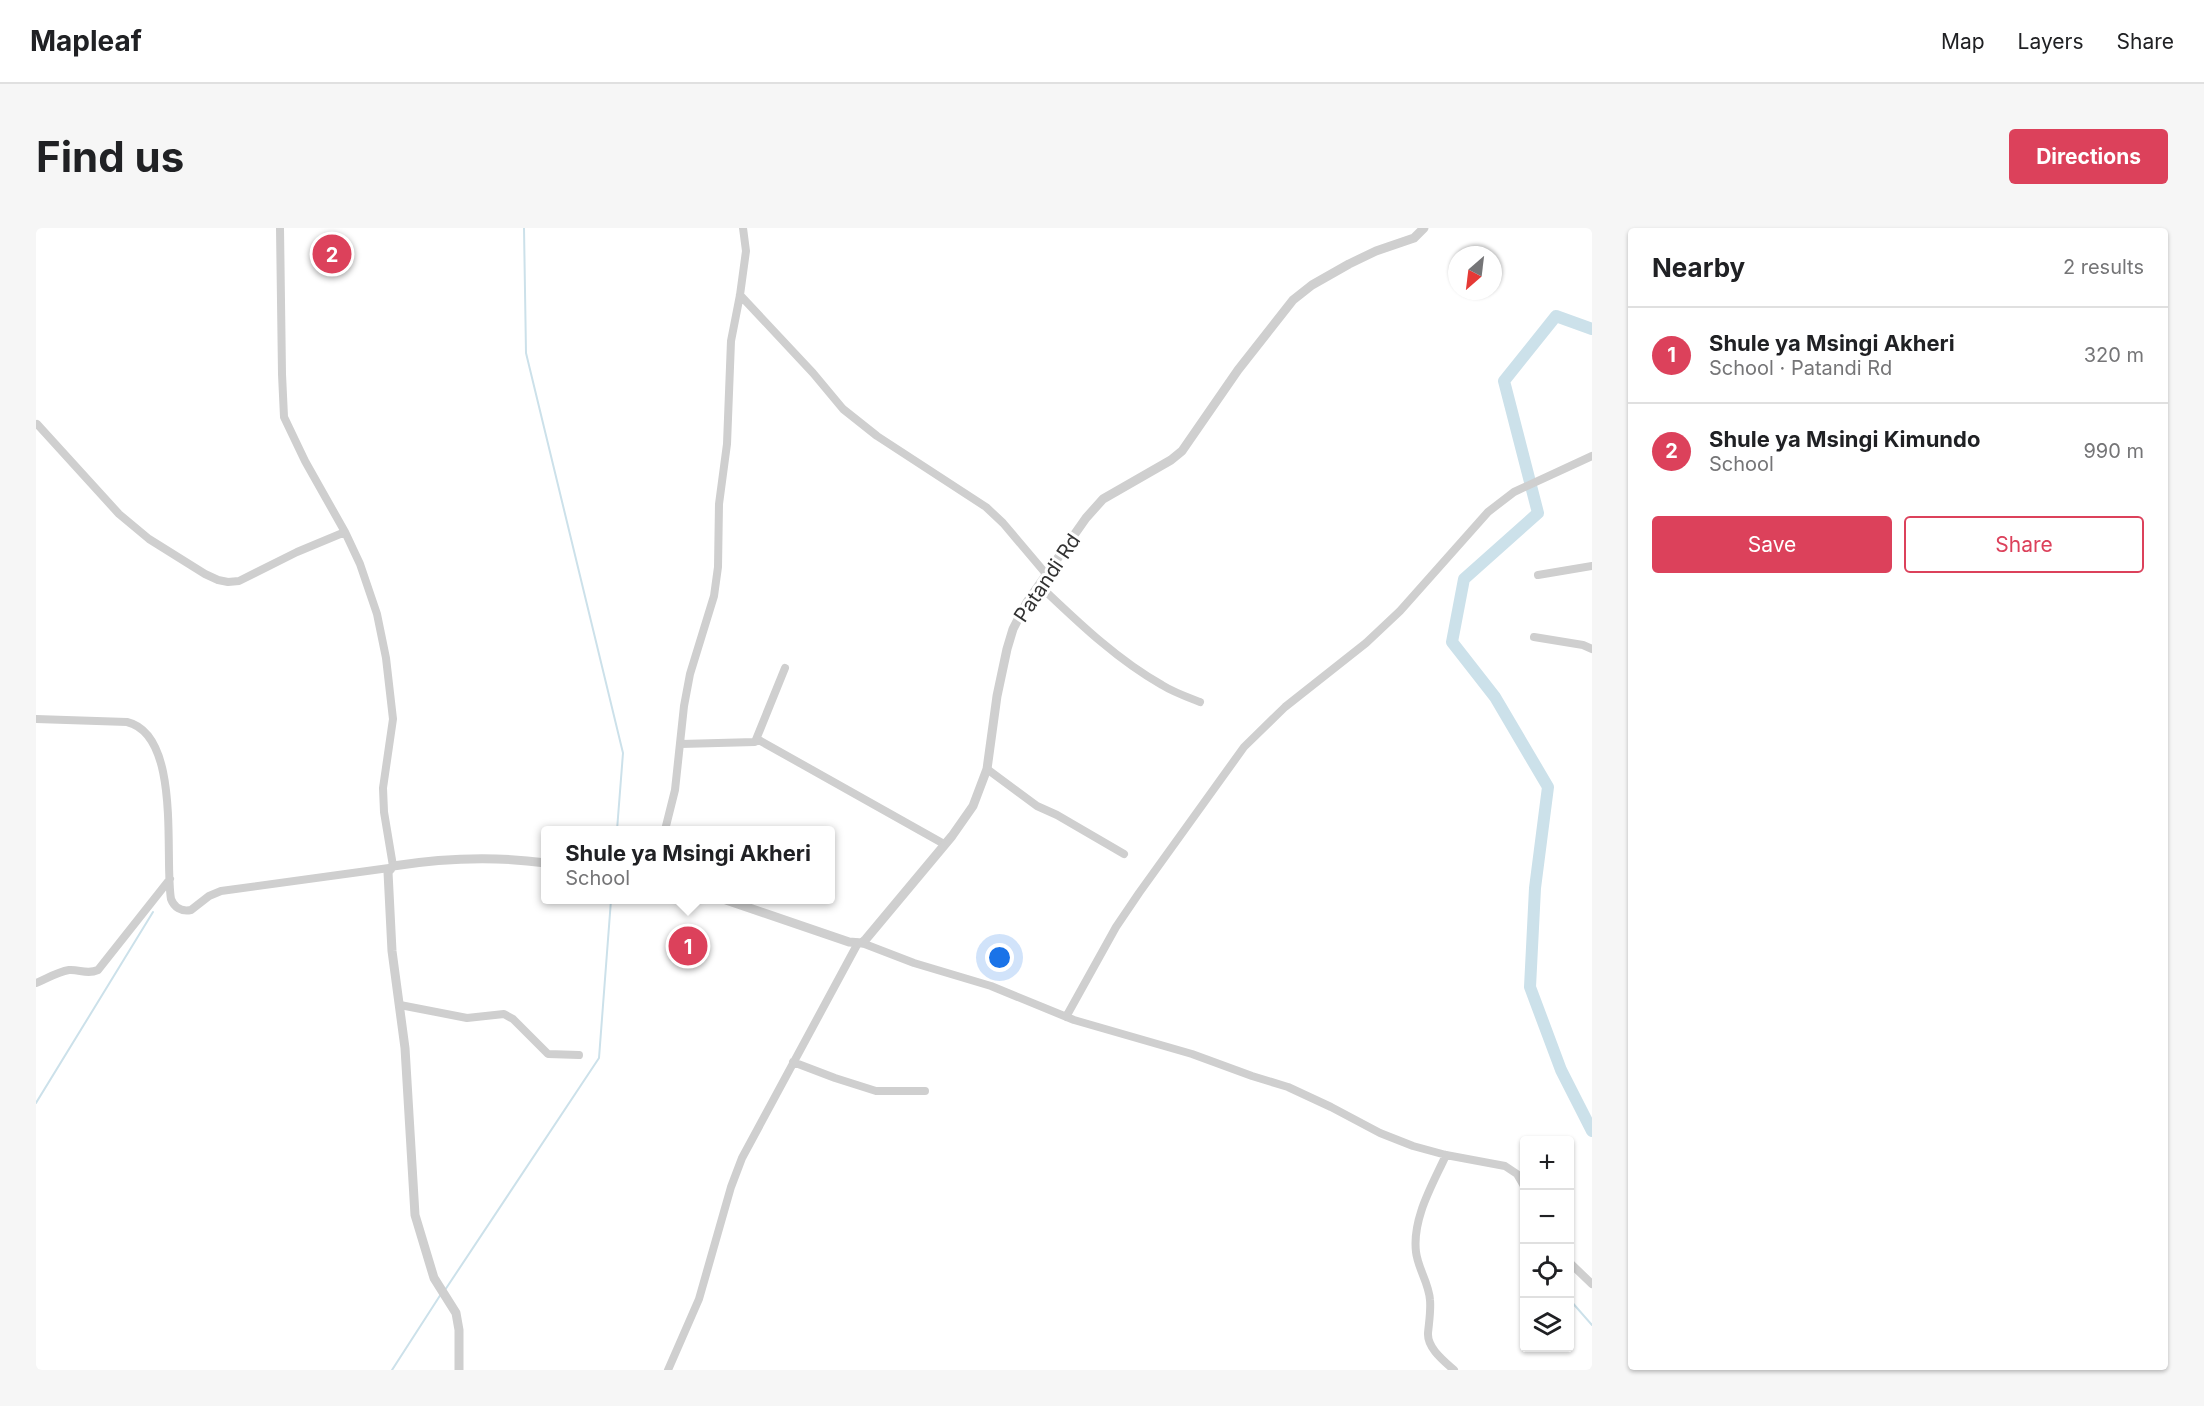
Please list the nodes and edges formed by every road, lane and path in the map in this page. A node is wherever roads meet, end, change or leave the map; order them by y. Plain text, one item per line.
1 (280, 228) edge
2 (743, 228) edge
3 (1424, 228) edge
4 (740, 295) junction
5 (37, 424) edge
6 (1592, 456) edge
7 (345, 532) junction
8 (1592, 566) edge
9 (1047, 575) junction
10 (1538, 575) dead end
11 (1040, 585) junction
12 (1534, 637) dead end
13 (1592, 649) edge
14 (785, 668) dead end
15 (1200, 702) dead end
16 (36, 719) edge
17 (757, 739) junction
18 (681, 744) junction
19 (987, 769) junction
20 (666, 826) edge
21 (944, 844) junction
22 (1124, 854) dead end
23 (541, 863) edge
24 (391, 867) junction
25 (170, 879) junction
26 (738, 904) edge
27 (860, 943) junction
28 (36, 984) edge
29 (400, 1005) junction
30 (1066, 1017) junction
31 (579, 1055) dead end
32 (793, 1062) junction
33 (925, 1091) dead end
34 (1446, 1155) junction
35 (1520, 1179) edge
36 (1574, 1268) edge
37 (1592, 1284) edge
38 (459, 1370) edge
39 (668, 1370) edge
40 (1454, 1370) edge

1 - 7 street
2 - 4 street
3 - 9 street, Patandi Rd
4 - 9 street
4 - 18 street
5 - 7 street
6 - 30 street
7 - 24 street
8 - 10 street
9 - 11 street, Patandi Rd
11 - 15 street
11 - 19 street, Patandi Rd
12 - 13 street
14 - 17 street
16 - 25 street
17 - 18 street
17 - 21 street
18 - 20 street
19 - 21 street, Patandi Rd
19 - 22 street
21 - 27 street, Patandi Rd
23 - 24 street
24 - 25 street
24 - 29 street
25 - 28 street
26 - 27 street
27 - 30 street
27 - 32 street
29 - 31 street
29 - 38 street
30 - 34 street
32 - 33 street
32 - 39 street
34 - 35 street
34 - 40 street
36 - 37 street

